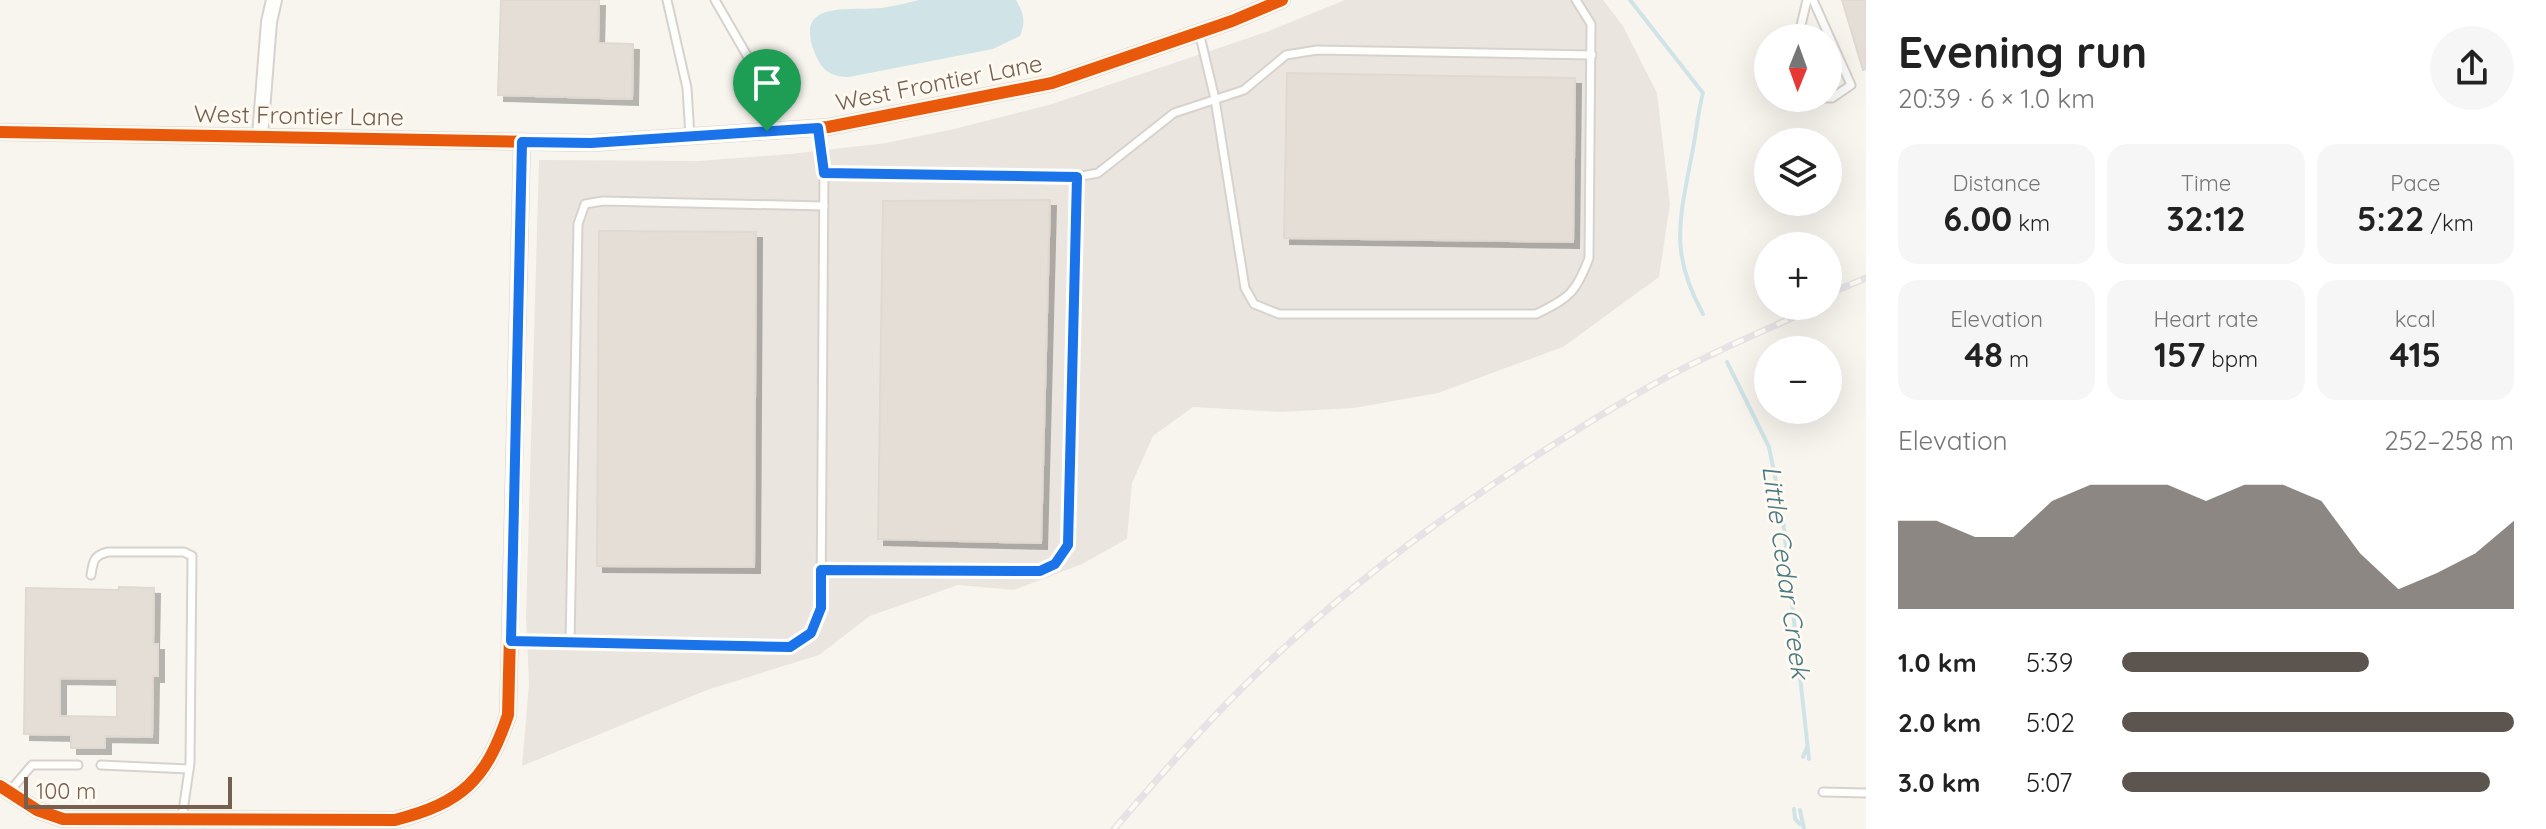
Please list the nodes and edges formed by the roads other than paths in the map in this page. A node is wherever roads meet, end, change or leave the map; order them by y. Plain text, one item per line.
1 (274, 0) edge
2 (667, 0) edge
3 (715, 0) edge
4 (1282, 0) edge
5 (1576, 0) edge
6 (1807, 0) edge
7 (1813, 0) edge
8 (1801, 24) edge
9 (1824, 24) edge
10 (1199, 32) junction
11 (1592, 55) junction
12 (1842, 65) edge
13 (1842, 91) edge
14 (1215, 99) junction
15 (818, 128) junction
16 (767, 131) junction
17 (0, 132) edge
18 (260, 136) junction
19 (690, 137) junction
20 (522, 142) junction
21 (824, 173) junction
22 (1077, 177) junction
23 (824, 206) junction
24 (821, 570) junction
25 (91, 575) dead end
26 (511, 641) junction
27 (570, 643) junction
28 (78, 765) dead end
29 (101, 765) dead end
30 (189, 769) junction
31 (4, 789) edge
32 (1823, 792) dead end
33 (1866, 793) edge
34 (181, 820) junction
35 (92, 824) edge

1 - 18 street
2 - 19 lane
3 - 16 lane
4 - 10 street, West Frontier Lane
5 - 11 lane
6 - 8 lane
7 - 9 lane
10 - 14 lane
10 - 15 street, West Frontier Lane
11 - 14 lane
11 - 14 lane
12 - 13 lane
14 - 22 lane
15 - 16 street, West Frontier Lane
15 - 21 lane
16 - 19 street, West Frontier Lane
17 - 18 street, West Frontier Lane
18 - 20 street, West Frontier Lane
19 - 20 street, West Frontier Lane
20 - 26 street
21 - 22 lane
21 - 23 lane
22 - 24 lane
23 - 24 lane
23 - 27 lane
24 - 27 lane
25 - 30 lane
26 - 27 lane
26 - 34 street
28 - 31 lane
29 - 30 lane
30 - 34 lane
31 - 35 street
32 - 33 lane
34 - 35 street

